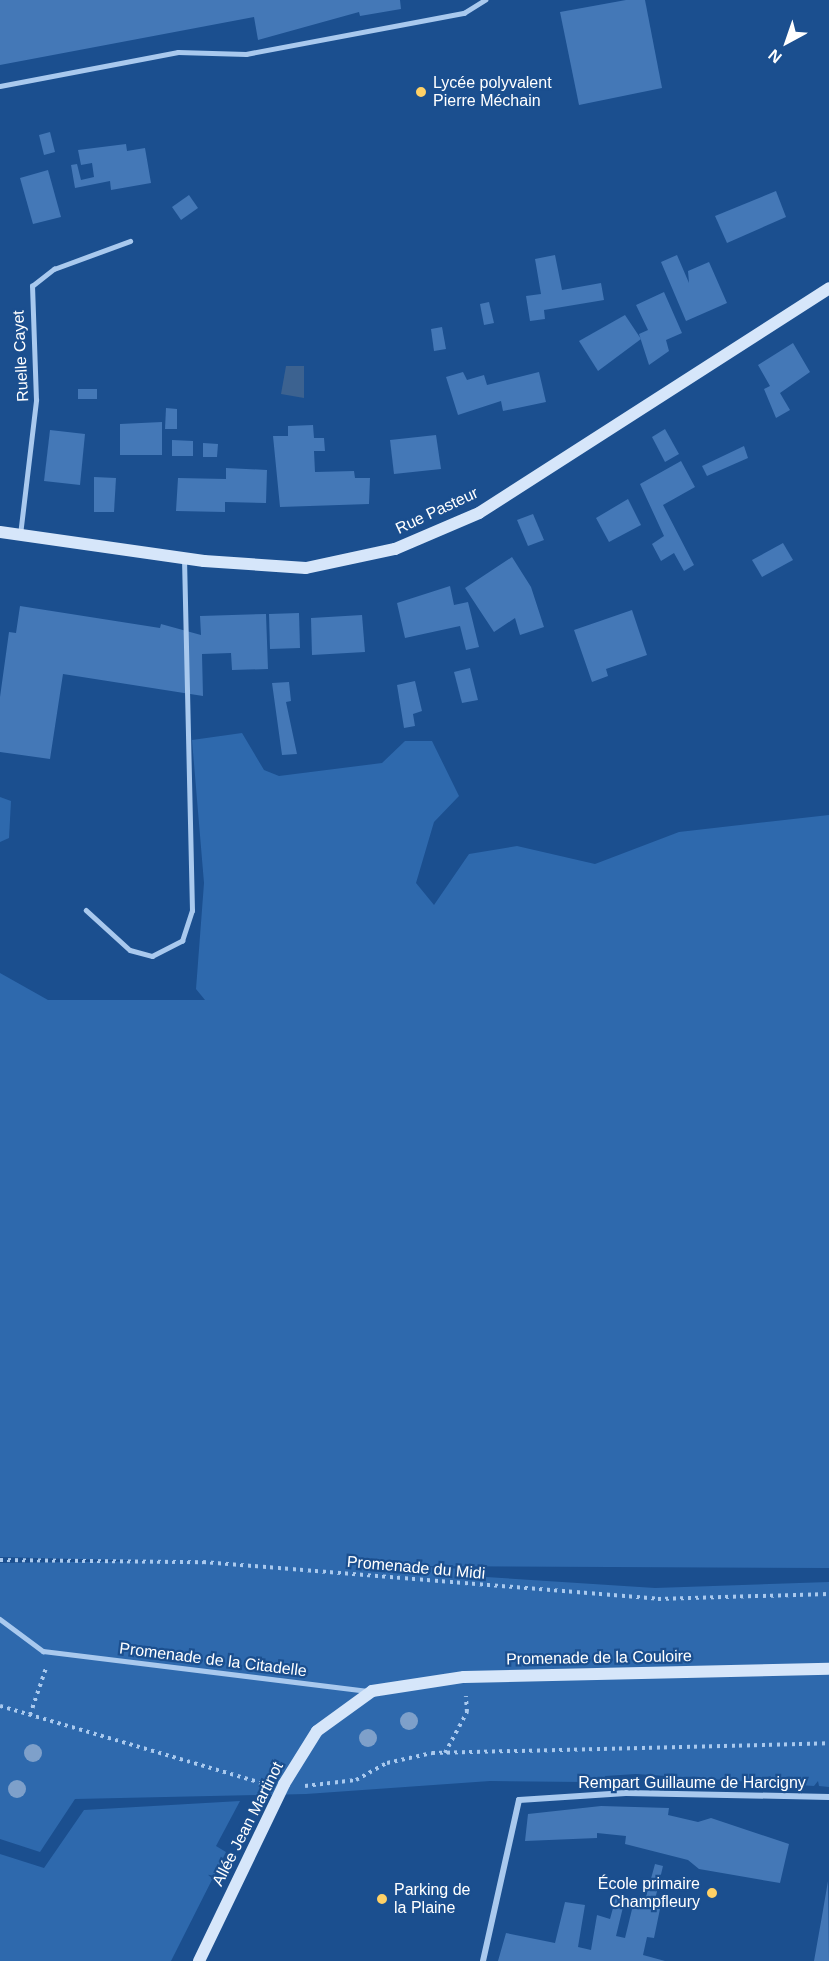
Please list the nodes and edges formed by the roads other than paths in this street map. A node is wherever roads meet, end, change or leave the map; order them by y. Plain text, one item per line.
1 (485, 0) edge
2 (0, 86) edge
3 (130, 241) dead end
4 (829, 288) edge
5 (0, 532) edge
6 (20, 535) junction
7 (184, 558) junction
8 (86, 910) dead end
9 (0, 1619) edge
10 (829, 1669) edge
11 (372, 1691) junction
12 (829, 1797) edge
13 (199, 1961) edge
14 (483, 1961) edge

1 - 2 lane
3 - 6 lane, Ruelle Cayet
4 - 7 main road, Rue Pasteur
5 - 6 main road, Rue Pasteur
6 - 7 main road, Rue Pasteur
7 - 8 lane
9 - 11 lane, Promenade de la Citadelle
10 - 11 main road, Promenade de la Couloire
11 - 13 main road, Allée Jean Martinot
12 - 14 street, Rempart Guillaume de Harcigny

